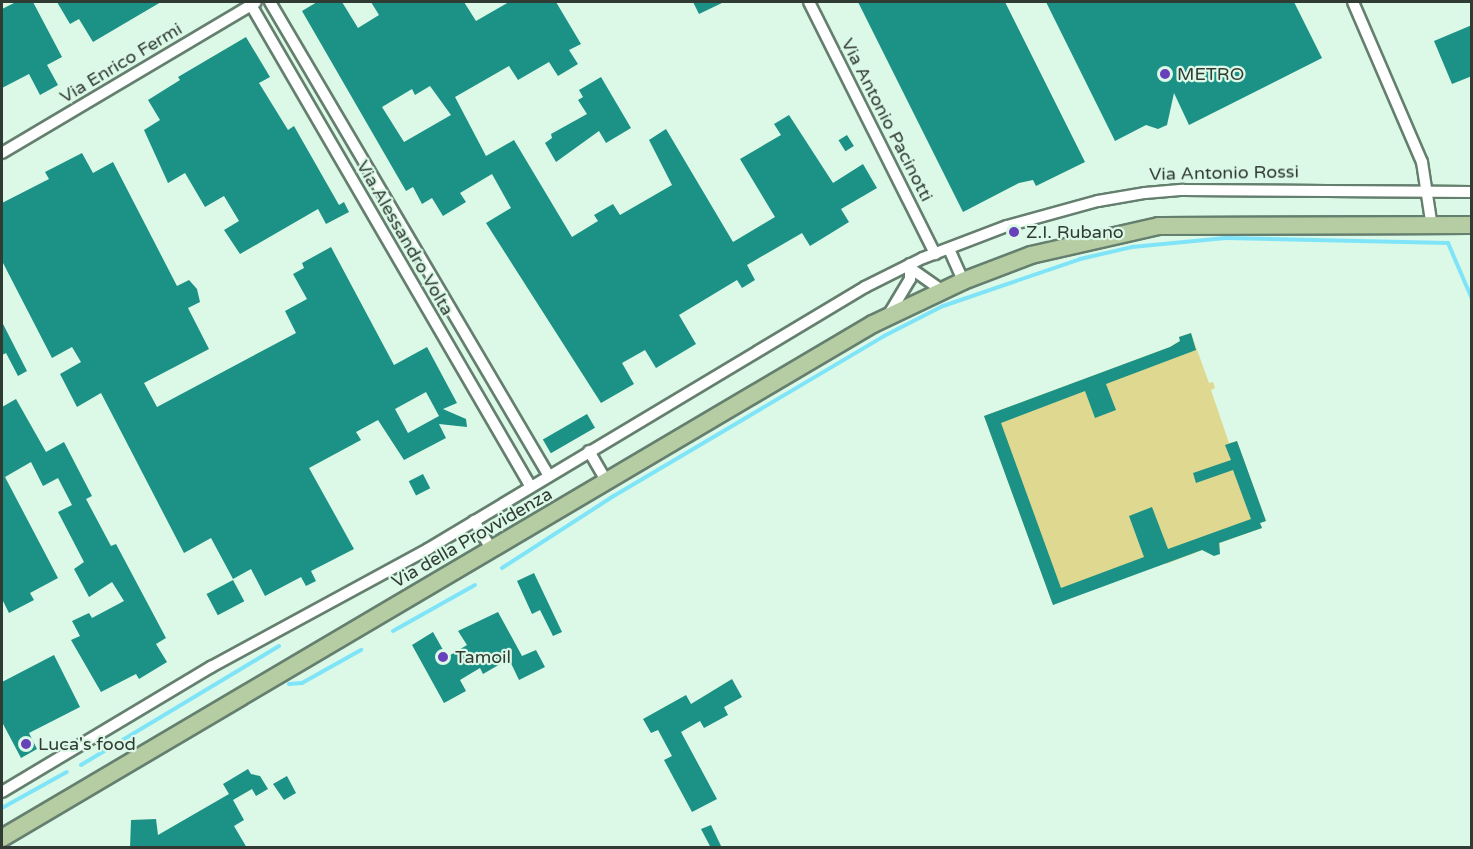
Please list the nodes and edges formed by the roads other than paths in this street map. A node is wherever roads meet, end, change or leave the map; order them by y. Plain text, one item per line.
1 (270, 2) edge
2 (809, 2) edge
3 (1353, 2) edge
4 (254, 3) edge
5 (2, 153) edge
6 (1472, 192) edge
7 (1428, 194) junction
8 (1472, 225) edge
9 (1432, 227) junction
10 (949, 249) junction
11 (935, 254) junction
12 (912, 267) junction
13 (963, 281) junction
14 (942, 290) junction
15 (886, 318) junction
16 (589, 451) junction
17 (549, 476) junction
18 (607, 482) junction
19 (531, 487) junction
20 (474, 521) junction
21 (492, 550) junction
22 (3, 787) edge
23 (6, 840) edge

1 - 17 street, Via Alessandro Volta
2 - 11 street, Via Antonio Pacinotti
3 - 7 street
4 - 5 street, Via Enrico Fermi
4 - 19 street, Via Alessandro Volta
6 - 7 street, Via Antonio Rossi
7 - 9 street
7 - 10 street, Via Antonio Rossi
8 - 9 main road
9 - 13 main road
10 - 11 street
10 - 13 street
11 - 12 street
12 - 14 street
12 - 15 street
12 - 16 street, Via della Provvidenza
13 - 14 main road, Via della Provvidenza
14 - 15 main road, Via della Provvidenza
15 - 18 main road, Via della Provvidenza
16 - 17 street, Via della Provvidenza
16 - 18 street
17 - 19 street, Via della Provvidenza
18 - 21 main road, Via della Provvidenza
19 - 20 street, Via della Provvidenza
20 - 21 street
20 - 22 street, Via della Provvidenza
21 - 23 main road, Via della Provvidenza

